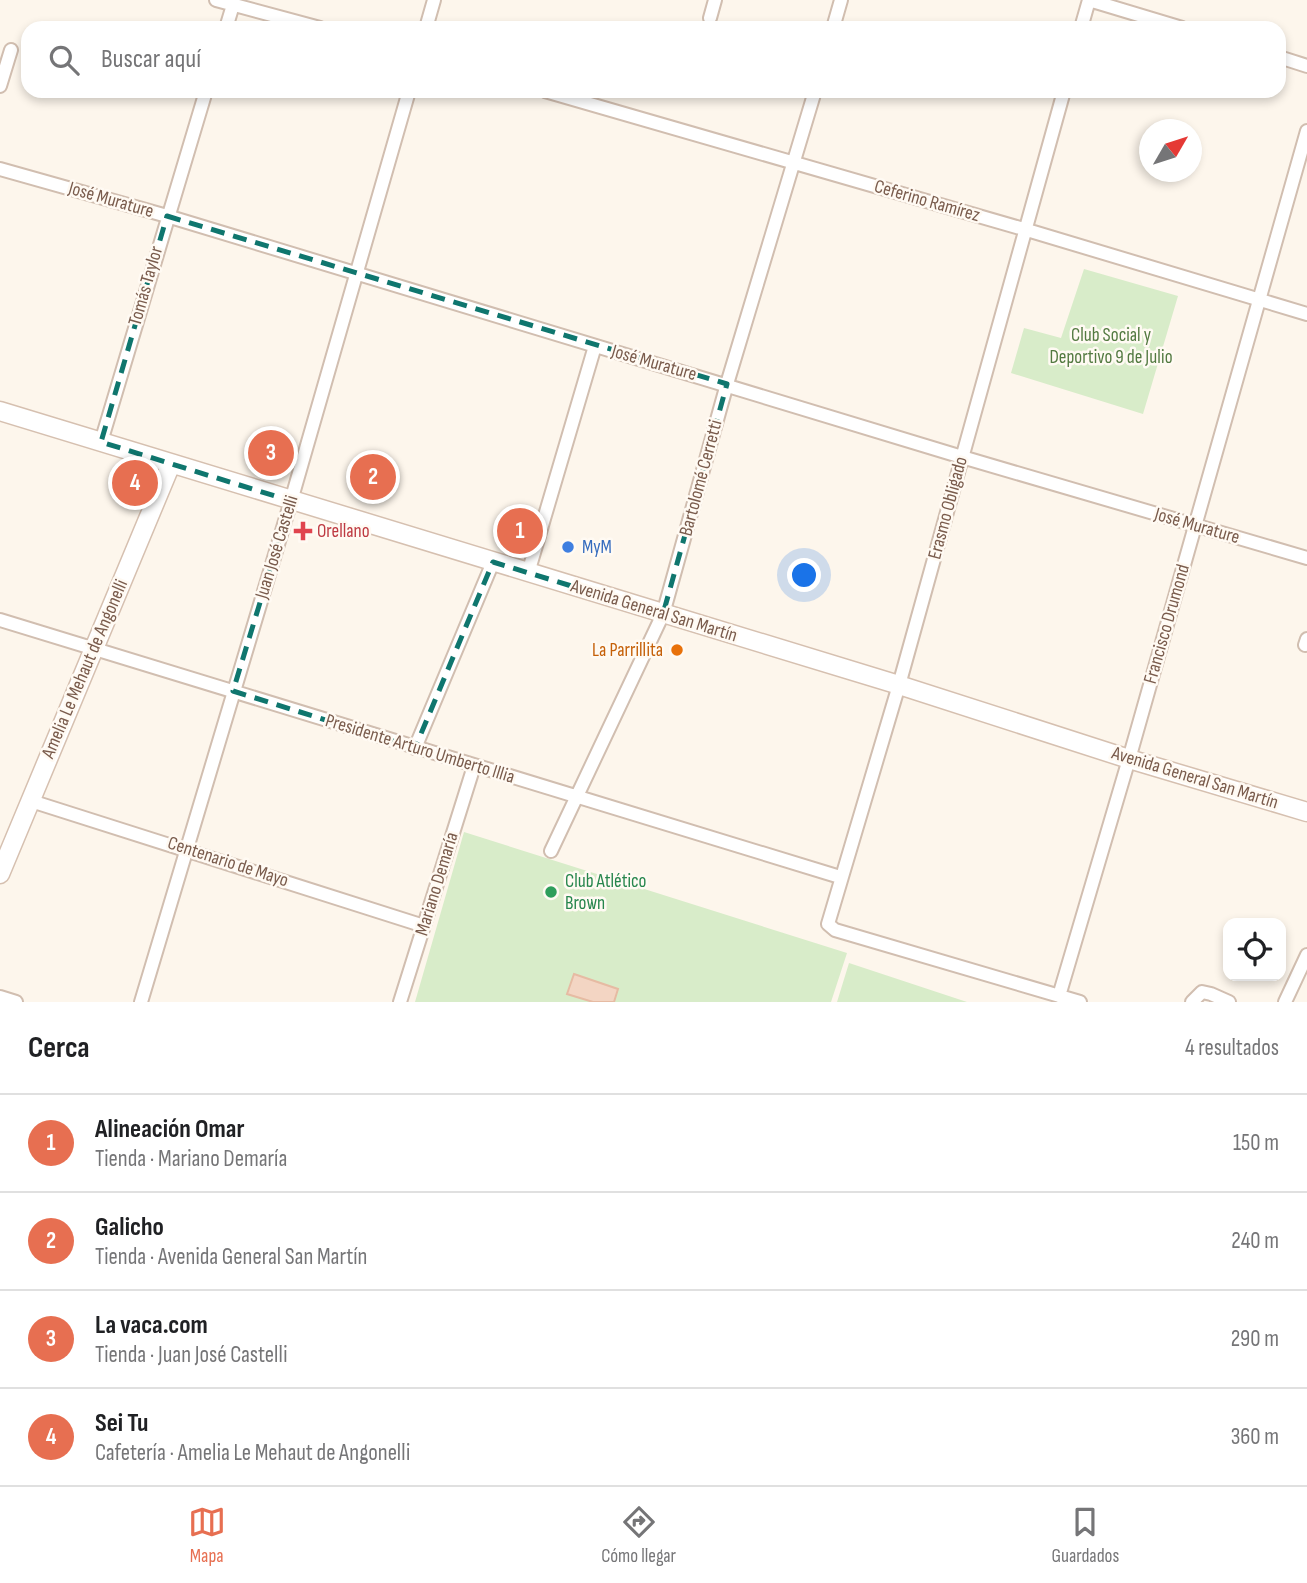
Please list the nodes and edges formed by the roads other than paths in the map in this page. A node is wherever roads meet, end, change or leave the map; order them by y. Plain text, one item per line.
1 (216, 0) edge
2 (434, 0) edge
3 (715, 0) edge
4 (841, 0) edge
5 (1089, 0) edge
6 (233, 5) junction
7 (710, 18) dead end
8 (228, 21) edge
9 (294, 21) edge
10 (428, 21) edge
11 (835, 21) edge
12 (1083, 21) edge
13 (1159, 21) edge
14 (10, 50) dead end
15 (1286, 59) edge
16 (1307, 66) edge
17 (0, 86) edge
18 (204, 98) edge
19 (407, 98) edge
20 (569, 98) edge
21 (813, 98) edge
22 (1062, 98) edge
23 (1307, 131) edge
24 (794, 163) junction
25 (0, 169) edge
26 (167, 216) junction
27 (1027, 230) junction
28 (357, 274) junction
29 (1258, 300) junction
30 (1307, 314) edge
31 (596, 346) junction
32 (727, 384) junction
33 (0, 411) edge
34 (100, 442) junction
35 (962, 457) junction
36 (171, 464) junction
37 (291, 501) junction
38 (1195, 525) junction
39 (1307, 558) edge
40 (493, 562) junction
41 (528, 573) junction
42 (663, 614) junction
43 (0, 620) edge
44 (94, 649) junction
45 (899, 685) junction
46 (233, 691) junction
47 (415, 748) junction
48 (1129, 759) junction
49 (474, 766) junction
50 (575, 798) junction
51 (31, 801) junction
52 (1307, 812) edge
53 (188, 849) junction
54 (551, 851) dead end
55 (0, 874) edge
56 (840, 877) junction
57 (424, 926) junction
58 (1307, 955) edge
59 (1059, 996) junction
60 (0, 997) edge
61 (16, 1002) edge
62 (141, 1002) edge
63 (400, 1002) edge
64 (1080, 1002) edge
65 (1192, 1002) edge
66 (1229, 1002) edge
67 (1286, 1002) edge

1 - 6 street
2 - 10 street
3 - 7 street
4 - 11 street
5 - 12 street
5 - 13 street
6 - 8 street
6 - 9 street
14 - 17 street
15 - 16 street
18 - 26 street, Tomás Taylor
19 - 28 street, Juan José Castelli
20 - 24 street, Ceferino Ramírez
21 - 24 street, Bartolomé Cerretti
22 - 27 street, Erasmo Obligado
23 - 29 street, Francisco Drumond
24 - 27 street, Ceferino Ramírez
24 - 32 street, Bartolomé Cerretti
25 - 26 street, José Murature
26 - 28 street, José Murature
26 - 34 street, Tomás Taylor
27 - 29 street, Ceferino Ramírez
27 - 35 street, Erasmo Obligado
28 - 31 street, José Murature
28 - 37 street, Juan José Castelli
29 - 30 street, Ceferino Ramírez
29 - 38 street, Francisco Drumond
31 - 32 street, José Murature
31 - 41 street
32 - 35 street, José Murature
32 - 42 street, Bartolomé Cerretti
33 - 34 main road, Avenida General San Martín
34 - 36 main road, Avenida General San Martín
35 - 38 street, José Murature
35 - 45 street, Erasmo Obligado
36 - 37 main road, Avenida General San Martín
36 - 44 main road, Amelia Le Mehaut de Angonelli
37 - 40 main road, Avenida General San Martín
37 - 46 street, Juan José Castelli
38 - 39 street, José Murature
38 - 48 street, Francisco Drumond
40 - 41 main road, Avenida General San Martín
40 - 47 street
41 - 42 main road, Avenida General San Martín
42 - 45 main road, Avenida General San Martín
42 - 50 street, Bartolomé Cerretti
43 - 44 street, Presidente Arturo Umberto Illia
44 - 46 street, Presidente Arturo Umberto Illia
44 - 51 main road, Amelia Le Mehaut de Angonelli
45 - 48 main road, Avenida General San Martín
45 - 56 street, Erasmo Obligado
46 - 47 street, Presidente Arturo Umberto Illia
46 - 53 street, Juan José Castelli
47 - 49 street, Presidente Arturo Umberto Illia
48 - 52 main road, Avenida General San Martín
48 - 59 street, Francisco Drumond
49 - 50 street, Presidente Arturo Umberto Illia
49 - 57 street, Mariano Demaría
50 - 54 street, Bartolomé Cerretti
50 - 56 street, Presidente Arturo Umberto Illia
51 - 53 street, Centenario de Mayo
51 - 55 main road, Amelia Le Mehaut de Angonelli
53 - 57 street, Centenario de Mayo
53 - 62 street, Juan José Castelli
56 - 59 street, Erasmo Obligado
57 - 63 street, Mariano Demaría
58 - 67 street
59 - 64 street
60 - 61 street
65 - 66 street

